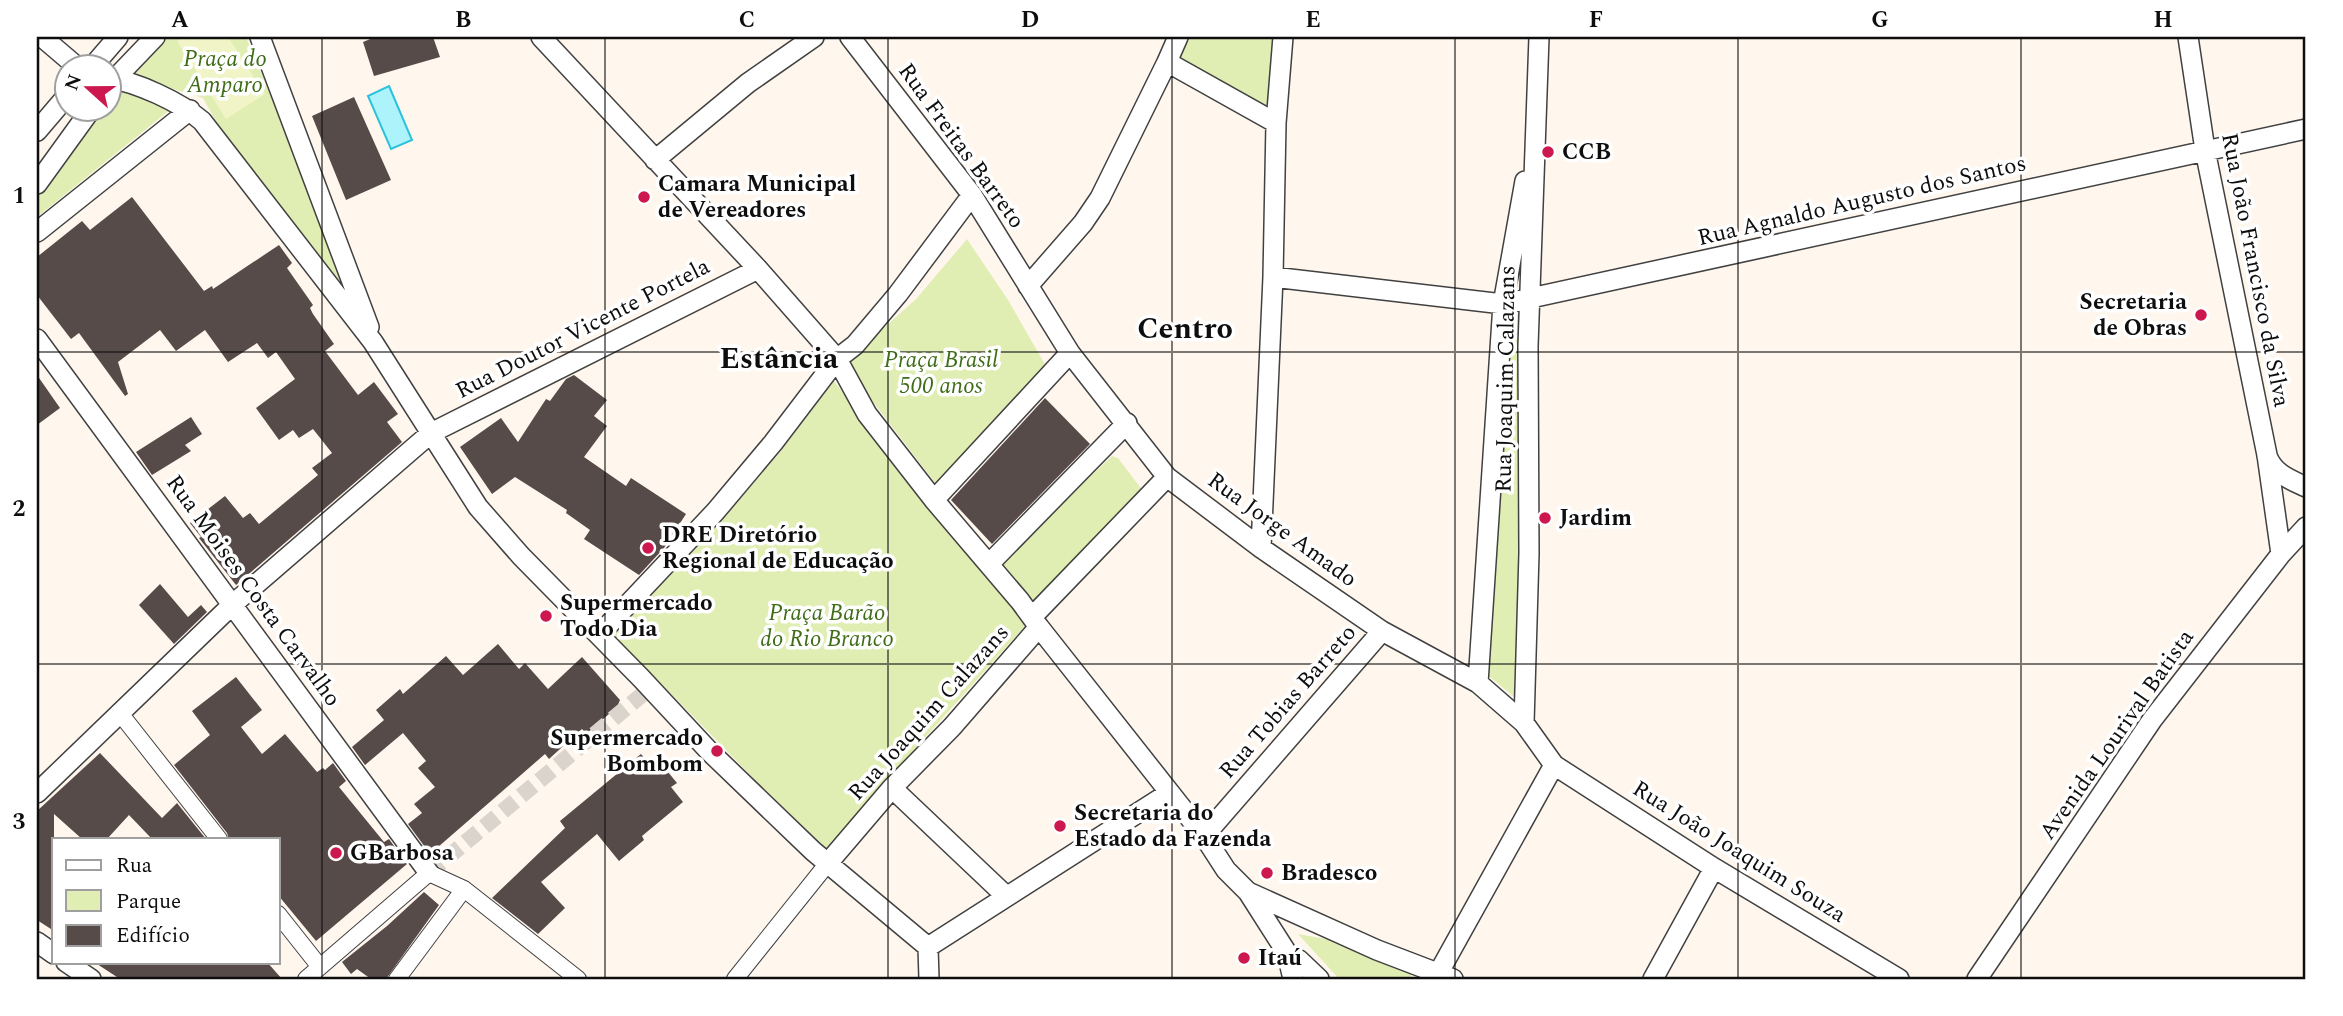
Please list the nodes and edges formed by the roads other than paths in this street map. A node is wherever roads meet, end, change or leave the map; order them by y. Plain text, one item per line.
1 (42, 37) edge
2 (118, 37) edge
3 (155, 37) edge
4 (260, 37) edge
5 (541, 37) edge
6 (814, 37) edge
7 (850, 37) edge
8 (1178, 37) edge
9 (1283, 37) edge
10 (1539, 37) edge
11 (2188, 37) edge
12 (60, 52) edge
13 (105, 52) edge
14 (1167, 62) junction
15 (122, 69) edge
16 (122, 83) edge
17 (190, 110) junction
18 (52, 113) edge
19 (82, 122) edge
20 (1276, 123) junction
21 (2306, 129) edge
22 (37, 131) edge
23 (1535, 132) junction
24 (2205, 150) junction
25 (655, 160) junction
26 (37, 184) edge
27 (972, 195) junction
28 (37, 232) edge
29 (758, 269) junction
30 (1273, 277) junction
31 (1028, 286) junction
32 (1530, 300) junction
33 (1503, 304) junction
34 (37, 338) edge
35 (373, 341) junction
36 (1070, 354) junction
37 (837, 359) junction
38 (1127, 423) junction
39 (431, 433) junction
40 (2267, 455) junction
41 (1167, 477) junction
42 (2306, 486) edge
43 (934, 500) junction
44 (2306, 527) edge
45 (1261, 548) junction
46 (2281, 554) junction
47 (989, 564) junction
48 (232, 605) junction
49 (1035, 622) junction
50 (1382, 631) junction
51 (600, 635) junction
52 (1478, 683) junction
53 (119, 712) junction
54 (1524, 723) junction
55 (1554, 765) junction
56 (892, 788) junction
57 (37, 793) edge
58 (1169, 793) junction
59 (1204, 836) junction
60 (218, 838) edge
61 (828, 863) junction
62 (1714, 868) junction
63 (429, 873) junction
64 (464, 889) junction
65 (1248, 892) junction
66 (1006, 896) junction
67 (280, 917) edge
68 (37, 942) edge
69 (928, 947) junction
70 (52, 953) edge
71 (1287, 953) junction
72 (69, 964) edge
73 (320, 967) junction
74 (1441, 977) edge
75 (91, 979) edge
76 (306, 979) edge
77 (397, 979) edge
78 (578, 979) edge
79 (735, 979) edge
80 (929, 979) edge
81 (1293, 979) edge
82 (1319, 979) edge
83 (1653, 979) edge
84 (1899, 979) edge
85 (1977, 979) edge

1 - 12 street
2 - 13 street
3 - 15 street
4 - 35 street
5 - 25 street, Rua Joaquim Calazans
6 - 25 street
7 - 27 street, Rua Freitas Barreto
8 - 14 street
9 - 20 street
10 - 23 street, Rua Joaquim Calazans
11 - 24 street, Rua João Francisco da Silva
14 - 20 street
14 - 31 street
16 - 17 street
17 - 28 street
17 - 35 street
18 - 22 street
19 - 26 street
20 - 30 street
21 - 24 street, Rua Agnaldo Augusto dos Santos
23 - 32 street, Rua Joaquim Calazans
23 - 33 street
24 - 32 street, Rua Agnaldo Augusto dos Santos
24 - 40 street, Rua João Francisco da Silva
25 - 29 street, Rua Joaquim Calazans
27 - 31 street, Rua Freitas Barreto
27 - 37 street
29 - 37 street, Rua Joaquim Calazans
29 - 39 street, Rua Doutor Vicente Portela
30 - 33 street, Rua Agnaldo Augusto dos Santos
30 - 45 street
31 - 36 street, Rua Jorge Amado
32 - 33 street, Rua Agnaldo Augusto dos Santos
32 - 54 street, Rua Joaquim Calazans
33 - 52 street
34 - 48 street, Rua Moises Costa Carvalho
35 - 39 street
36 - 38 street, Rua Jorge Amado
36 - 43 street
37 - 43 street, Rua Joaquim Calazans
37 - 51 street
38 - 41 street, Rua Jorge Amado
38 - 47 street
39 - 48 street, Rua Doutor Vicente Portela
39 - 51 street
40 - 42 street
40 - 46 street, Rua João Francisco da Silva
41 - 45 street, Rua Jorge Amado
41 - 49 street
43 - 47 street, Rua Joaquim Calazans
44 - 46 street, Avenida Lourival Batista
45 - 50 street, Rua Jorge Amado
46 - 85 street, Avenida Lourival Batista
47 - 49 street, Rua Joaquim Calazans
48 - 53 street, Rua Doutor Vicente Portela
48 - 63 street, Rua Moises Costa Carvalho
49 - 56 street, Rua Joaquim Calazans
49 - 58 street
50 - 52 street, Rua Jorge Amado
50 - 59 street, Rua Tobias Barreto
51 - 61 street
52 - 54 street, Rua Jorge Amado
53 - 57 street, Rua Doutor Vicente Portela
53 - 60 street
54 - 55 street, Rua Jorge Amado
55 - 62 street, Rua João Joaquim Souza
55 - 74 street
56 - 61 street, Rua Joaquim Calazans
56 - 66 street
58 - 59 street
58 - 66 street
59 - 65 street
61 - 69 street
61 - 79 street
62 - 83 street
62 - 84 street, Rua João Joaquim Souza
63 - 64 street
63 - 73 street
64 - 77 street
64 - 78 street
65 - 71 street
65 - 74 street
66 - 69 street
67 - 73 street
68 - 70 street
69 - 80 street
71 - 81 street
71 - 82 street
72 - 75 street
73 - 76 street

